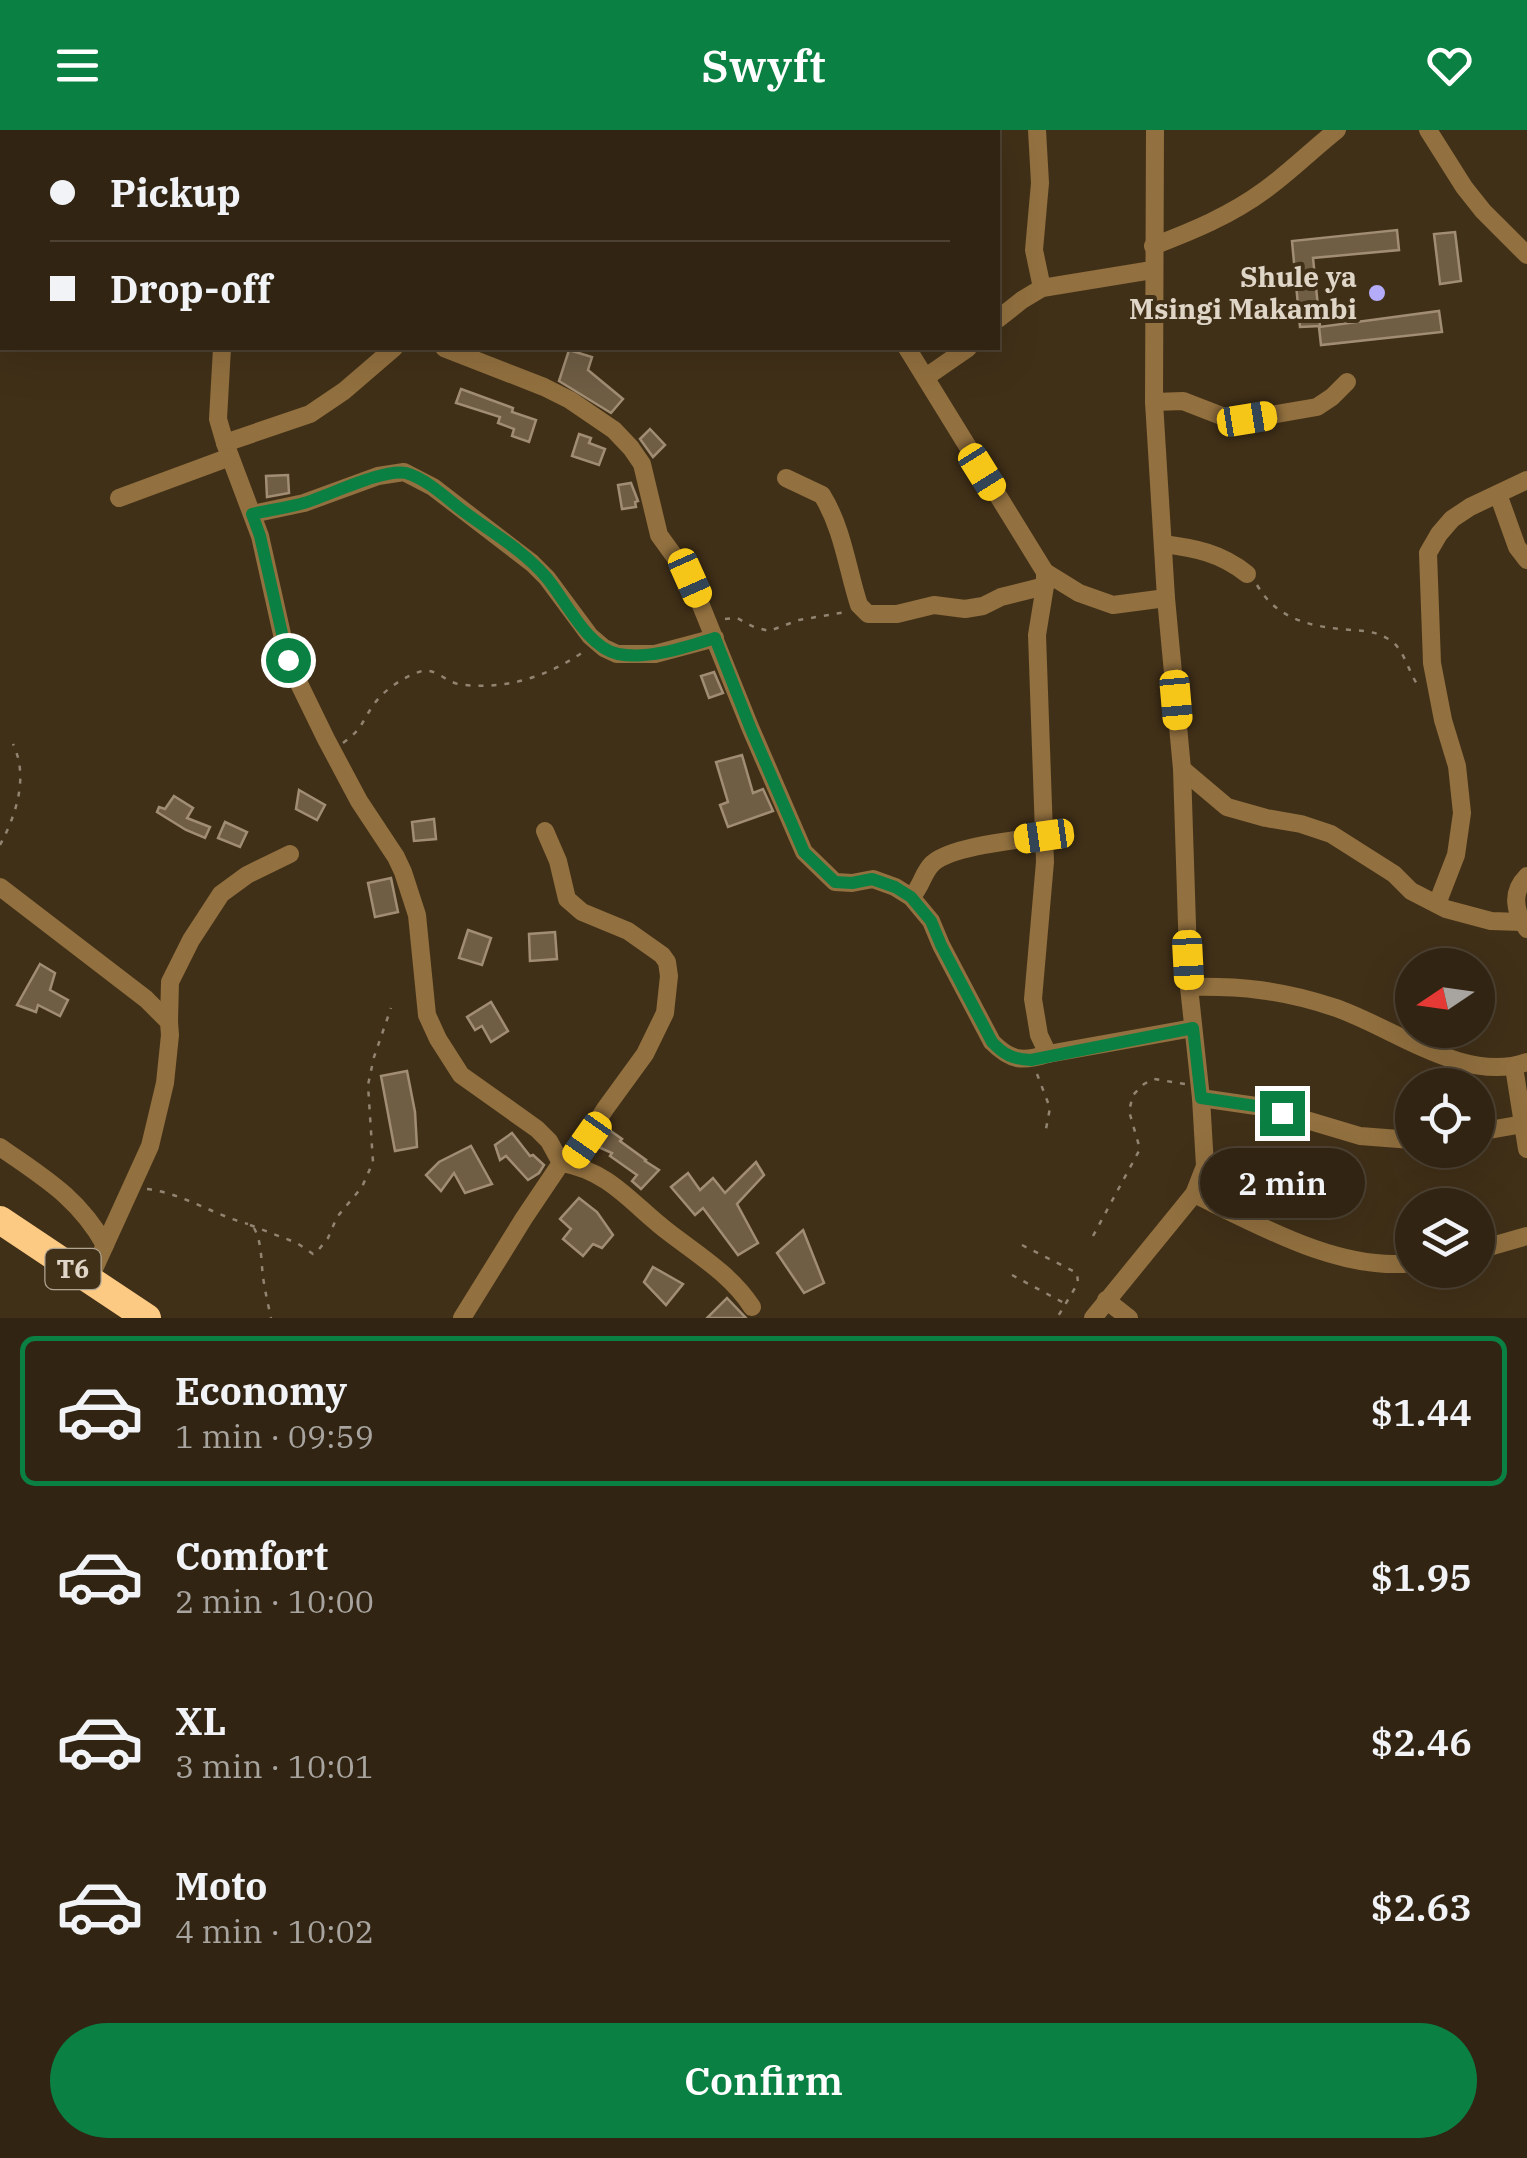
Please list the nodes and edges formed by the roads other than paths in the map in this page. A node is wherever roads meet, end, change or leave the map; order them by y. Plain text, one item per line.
1 (1037, 130) edge
2 (1155, 130) edge
3 (1338, 130) edge
4 (1428, 130) edge
5 (1154, 246) junction
6 (1527, 255) edge
7 (1152, 270) junction
8 (1042, 288) junction
9 (1000, 317) edge
10 (222, 350) edge
11 (392, 350) edge
12 (449, 350) edge
13 (908, 350) edge
14 (965, 350) edge
15 (926, 377) junction
16 (1347, 382) dead end
17 (1154, 402) junction
18 (227, 450) junction
19 (786, 478) dead end
20 (1527, 480) edge
21 (1498, 494) junction
22 (119, 498) dead end
23 (252, 514) junction
24 (1163, 544) junction
25 (1524, 549) edge
26 (1247, 574) road end
27 (1045, 579) junction
28 (1166, 598) junction
29 (713, 632) junction
30 (1182, 769) junction
31 (545, 831) dead end
32 (1044, 836) junction
33 (290, 854) dead end
34 (1527, 876) edge
35 (0, 888) edge
36 (911, 897) junction
37 (1436, 904) junction
38 (1525, 926) edge
39 (1189, 987) junction
40 (169, 1022) junction
41 (1193, 1028) junction
42 (1039, 1057) junction
43 (1521, 1064) edge
44 (1201, 1092) junction
45 (1523, 1124) junction
46 (1495, 1129) edge
47 (1395, 1139) edge
48 (0, 1148) edge
49 (1527, 1149) edge
50 (566, 1164) junction
51 (1194, 1194) junction
52 (0, 1220) edge
53 (1527, 1236) edge
54 (105, 1245) junction
55 (1495, 1245) edge
56 (1395, 1263) edge
57 (89, 1280) junction
58 (1106, 1300) junction
59 (752, 1307) dead end
60 (147, 1318) edge
61 (462, 1318) edge
62 (1092, 1318) edge
63 (1129, 1318) edge

1 - 8 street
2 - 5 street
3 - 5 street
4 - 6 street
5 - 7 street
7 - 8 street
7 - 17 street
8 - 9 street
10 - 18 street
11 - 18 street
12 - 29 street
13 - 15 street
14 - 15 street
15 - 27 street
16 - 17 street
17 - 24 street
18 - 22 street
18 - 23 street
19 - 27 street
20 - 21 street
21 - 25 street
21 - 37 street
23 - 29 street
23 - 50 street
24 - 26 street
24 - 28 street
27 - 28 street
27 - 32 street
28 - 30 street
29 - 36 street
30 - 37 street
30 - 39 street
31 - 50 street
32 - 36 street
32 - 42 street
33 - 40 street
34 - 38 street
35 - 40 street
36 - 42 street
37 - 38 street
39 - 41 street
39 - 43 street
40 - 54 street
41 - 42 street
41 - 44 street
43 - 45 street
44 - 47 street
44 - 51 street
45 - 46 street
45 - 49 street
48 - 54 street
50 - 59 street
50 - 61 street
51 - 56 street
51 - 58 street
52 - 57 highway, T6
53 - 55 street
54 - 57 street
57 - 60 highway, T6
58 - 62 street
58 - 63 street

